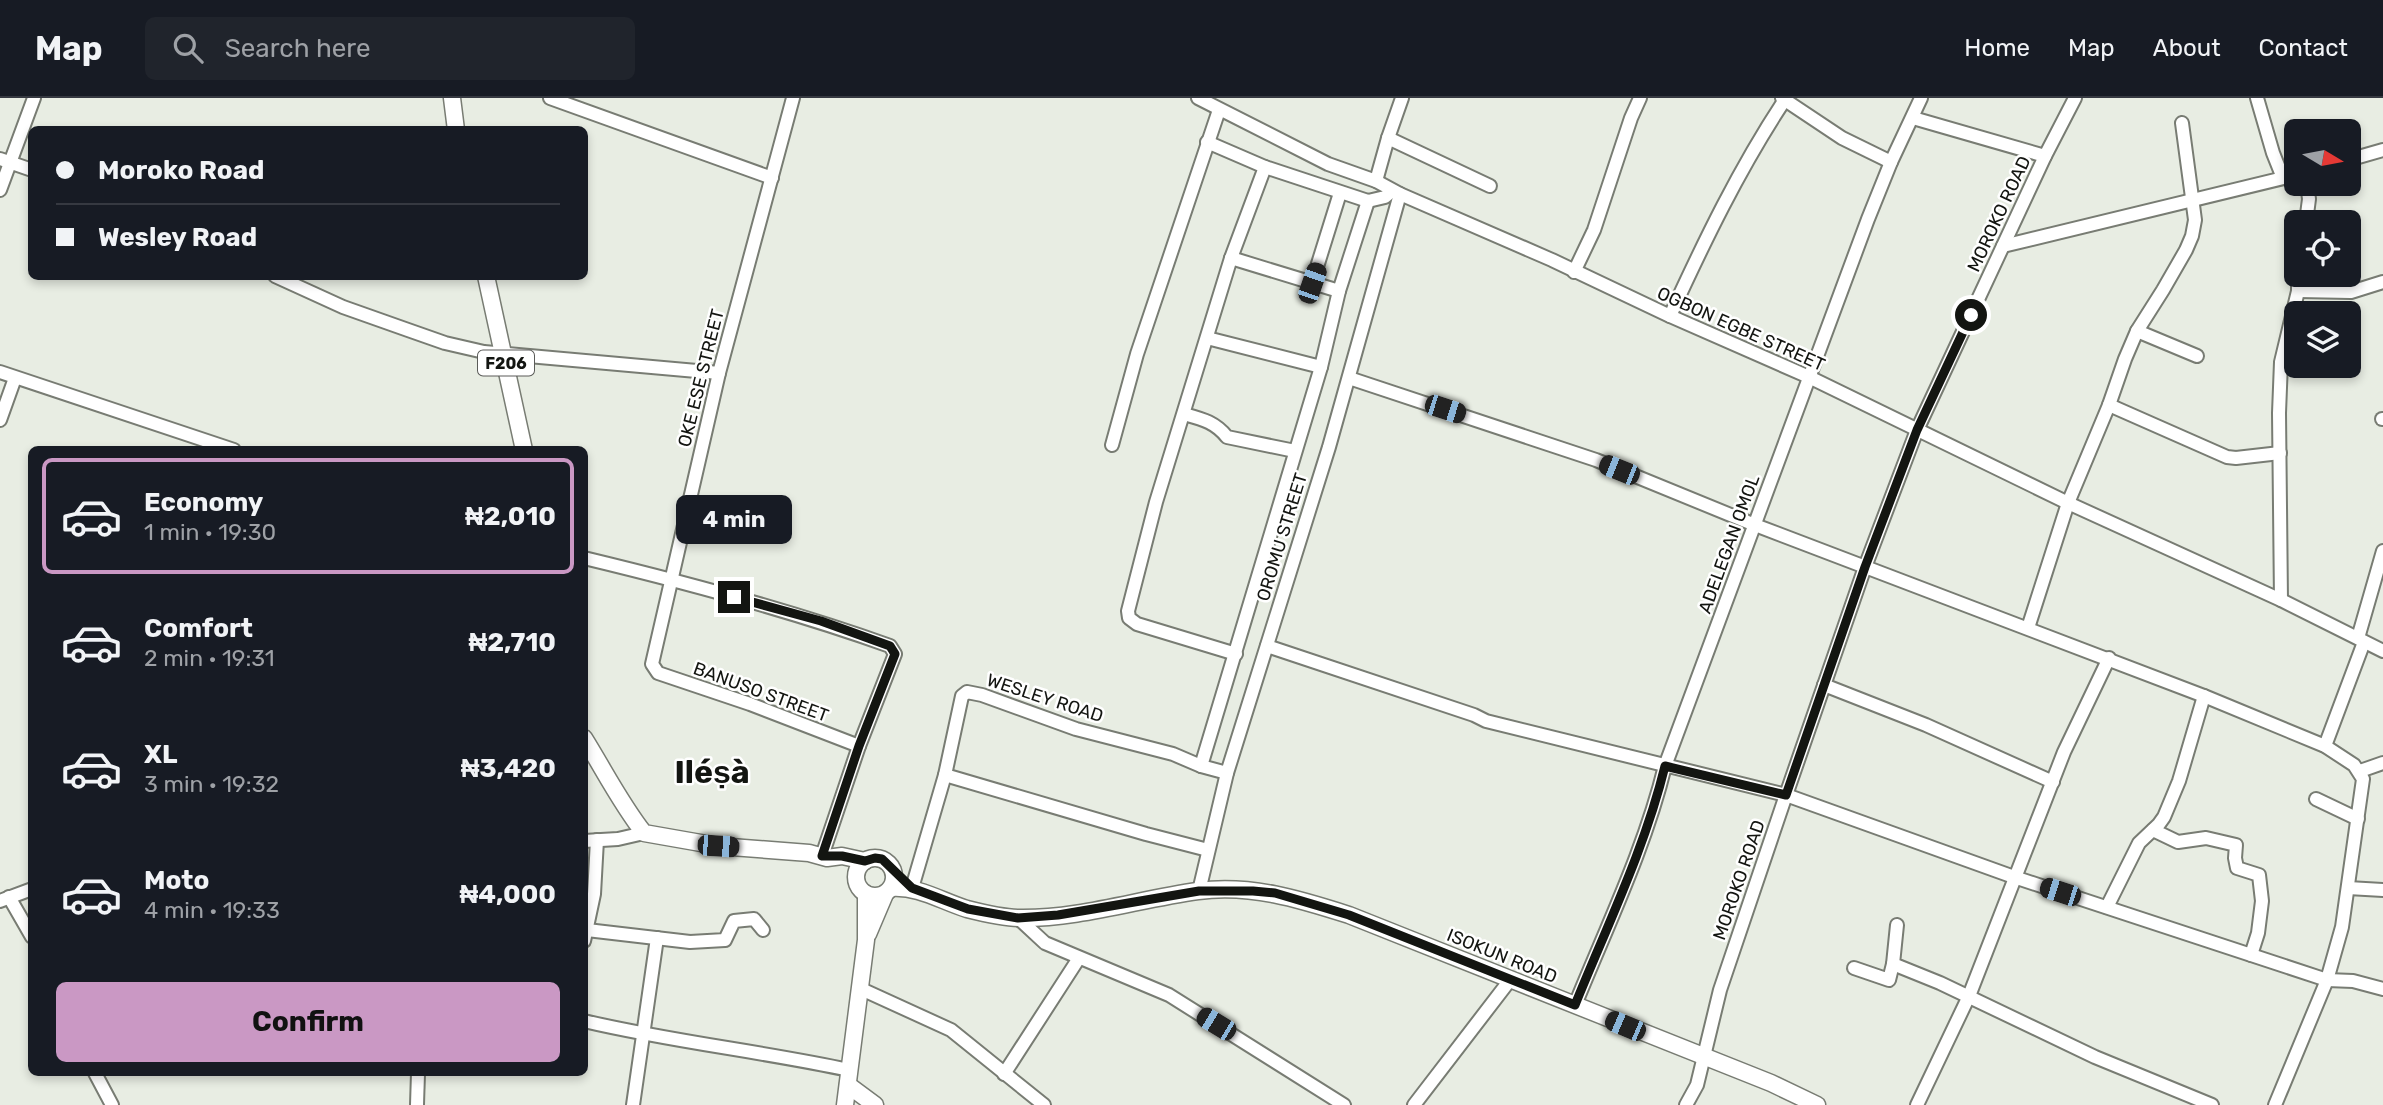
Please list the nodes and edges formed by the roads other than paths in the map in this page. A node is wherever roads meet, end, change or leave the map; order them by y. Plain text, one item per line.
1 (34, 98) edge
2 (452, 98) edge
3 (550, 98) edge
4 (793, 98) edge
5 (1198, 98) edge
6 (1402, 98) edge
7 (1640, 98) edge
8 (1921, 98) edge
9 (2075, 98) edge
10 (2257, 98) edge
11 (1783, 99) edge
12 (1219, 110) junction
13 (1913, 118) junction
14 (2182, 123) dead end
15 (456, 126) edge
16 (1388, 138) junction
17 (1207, 142) junction
18 (2383, 150) edge
19 (2045, 156) junction
20 (2361, 156) edge
21 (5, 161) edge
22 (1891, 162) junction
23 (1265, 167) junction
24 (2284, 168) edge
25 (28, 169) edge
26 (2284, 177) edge
27 (772, 178) junction
28 (1376, 181) junction
29 (1490, 186) dead end
30 (0, 190) edge
31 (1340, 193) junction
32 (1396, 193) junction
33 (2192, 198) junction
34 (1368, 201) junction
35 (2003, 246) junction
36 (1231, 258) junction
37 (1574, 272) junction
38 (284, 280) edge
39 (487, 280) edge
40 (2383, 282) edge
41 (1312, 283) junction
42 (2298, 287) edge
43 (1339, 291) junction
44 (2298, 291) junction
45 (1670, 316) junction
46 (2137, 331) junction
47 (1207, 338) junction
48 (504, 355) junction
49 (2197, 356) dead end
50 (1321, 368) junction
51 (0, 373) edge
52 (719, 373) junction
53 (1349, 377) junction
54 (1809, 377) junction
55 (15, 378) junction
56 (2109, 405) junction
57 (1184, 414) junction
58 (0, 420) edge
59 (1917, 430) junction
60 (1112, 445) dead end
61 (222, 446) edge
62 (523, 446) edge
63 (1295, 451) junction
64 (2280, 453) junction
65 (2068, 503) junction
66 (1755, 525) junction
67 (2383, 551) edge
68 (588, 559) edge
69 (1865, 567) junction
70 (670, 579) junction
71 (2281, 600) junction
72 (2028, 628) junction
73 (2361, 640) junction
74 (1267, 646) junction
75 (2383, 650) edge
76 (1236, 654) junction
77 (2109, 658) junction
78 (653, 668) joint
79 (1824, 685) junction
80 (2204, 696) junction
81 (588, 744) edge
82 (859, 746) junction
83 (2325, 746) junction
84 (2383, 763) edge
85 (1201, 766) junction
86 (1665, 766) junction
87 (2360, 771) junction
88 (1227, 773) junction
89 (946, 775) junction
90 (2053, 782) junction
91 (1786, 795) junction
92 (2316, 799) dead end
93 (2358, 819) junction
94 (2153, 830) junction
95 (644, 833) junction
96 (591, 840) edge
97 (1208, 850) junction
98 (825, 857) junction
99 (865, 861) junction
100 (892, 868) junction
101 (2014, 877) junction
102 (861, 888) junction
103 (912, 888) junction
104 (2348, 888) junction
105 (28, 890) edge
106 (2383, 890) edge
107 (888, 891) junction
108 (1199, 891) junction
109 (5, 899) edge
110 (2107, 907) junction
111 (1018, 918) junction
112 (1897, 925) dead end
113 (588, 926) edge
114 (763, 930) dead end
115 (28, 931) edge
116 (588, 936) edge
117 (657, 938) junction
118 (866, 940) junction
119 (2251, 955) junction
120 (1079, 958) junction
121 (1893, 964) junction
122 (1854, 968) dead end
123 (1510, 980) junction
124 (2327, 980) junction
125 (859, 988) junction
126 (2383, 989) edge
127 (1969, 996) junction
128 (1575, 1005) junction
129 (588, 1022) edge
130 (643, 1035) junction
131 (1703, 1057) junction
132 (1004, 1074) junction
133 (96, 1076) edge
134 (418, 1076) edge
135 (848, 1078) junction
136 (111, 1105) edge
137 (417, 1105) edge
138 (633, 1105) edge
139 (845, 1105) edge
140 (875, 1105) edge
141 (1044, 1105) edge
142 (1344, 1105) edge
143 (1415, 1105) edge
144 (1686, 1105) edge
145 (1817, 1105) edge
146 (1917, 1105) edge
147 (2212, 1105) edge
148 (2275, 1105) edge

1 - 21 street
2 - 15 main road
3 - 27 street
4 - 27 street, OKE ESE STREET
5 - 12 street
6 - 16 street
7 - 37 street
8 - 13 street, ADELEGAN OMOL
9 - 19 street, MOROKO ROAD
10 - 24 street
11 - 22 street
11 - 45 street
12 - 17 street
12 - 28 street
13 - 19 street
13 - 22 street, ADELEGAN OMOL
14 - 33 street
16 - 28 street
16 - 29 street
17 - 23 street
17 - 60 street
18 - 20 street
19 - 35 street, MOROKO ROAD
21 - 25 street
21 - 30 street
22 - 54 street, ADELEGAN OMOL
23 - 31 street
23 - 36 street
26 - 33 street
27 - 52 street, OKE ESE STREET
28 - 32 street
31 - 34 street
31 - 41 street
32 - 34 street
32 - 37 street, OGBON EGBE STREET
32 - 53 street, OROMU STREET
33 - 35 street
33 - 46 street
34 - 43 street
35 - 59 street, MOROKO ROAD
36 - 41 street
36 - 47 street
37 - 45 street, OGBON EGBE STREET
38 - 48 street
39 - 48 main road, F206
40 - 44 street
41 - 43 street
42 - 44 street
43 - 50 street
44 - 64 street
45 - 54 street, OGBON EGBE STREET
46 - 49 street
46 - 56 street
47 - 50 street
47 - 57 street
48 - 52 street
48 - 62 main road, F206
50 - 63 street
51 - 55 street
52 - 70 street, OKE ESE STREET
53 - 66 street
53 - 74 street, OROMU STREET
54 - 59 street, OGBON EGBE STREET
54 - 66 street, ADELEGAN OMOL
55 - 58 street
55 - 61 street
56 - 64 street
56 - 65 street
57 - 63 street
57 - 76 street
59 - 65 street, OGBON EGBE STREET
59 - 69 street, MOROKO ROAD
63 - 76 street
64 - 71 street
65 - 71 street, OGBON EGBE STREET
65 - 72 street
66 - 69 street
66 - 86 street, ADELEGAN OMOL
67 - 73 street
68 - 70 street
69 - 72 street
69 - 79 street, MOROKO ROAD
70 - 78 street, OKE ESE STREET
70 - 82 street
71 - 73 street, OGBON EGBE STREET
72 - 77 street
73 - 75 street, OGBON EGBE STREET
73 - 83 street
74 - 86 street
74 - 88 street, OROMU STREET
76 - 85 street
77 - 80 street
77 - 90 street
78 - 82 street, BANUSO STREET
79 - 90 street
79 - 91 street, MOROKO ROAD
80 - 83 street
80 - 94 street
81 - 95 main road
82 - 98 street
83 - 87 street
84 - 87 street
85 - 88 street, WESLEY ROAD
85 - 89 street, WESLEY ROAD
86 - 91 street
86 - 128 street, ADELEGAN OMOL
87 - 93 street
88 - 97 street, OROMU STREET
89 - 97 street
89 - 103 street, WESLEY ROAD
90 - 101 street
91 - 101 street
91 - 131 street, MOROKO ROAD
92 - 93 street
93 - 104 street
94 - 110 street
94 - 119 street
95 - 96 street
95 - 98 main road
96 - 113 street
97 - 108 street, OROMU STREET
98 - 99 main road
98 - 102 main road
99 - 100 main road
99 - 102 main road
100 - 103 main road
100 - 107 main road
101 - 110 street
101 - 127 street
102 - 107 main road
102 - 118 main road
103 - 107 main road
103 - 111 main road
104 - 106 street
104 - 124 street
105 - 109 street
107 - 118 main road
108 - 111 main road
108 - 123 main road, ISOKUN ROAD
109 - 115 street
110 - 119 street
111 - 120 street
112 - 121 street
114 - 117 street
116 - 117 street
117 - 130 street
118 - 125 main road
119 - 124 street
120 - 132 street
120 - 142 street
121 - 122 street
121 - 127 street
123 - 128 main road, ISOKUN ROAD
123 - 143 street
124 - 126 street
124 - 148 street
125 - 132 street
125 - 135 main road
127 - 146 street
127 - 147 street
128 - 131 main road, ISOKUN ROAD
129 - 130 street
130 - 135 street
130 - 138 street
131 - 144 street, MOROKO ROAD
131 - 145 main road, ISOKUN ROAD
132 - 141 street
133 - 136 street
134 - 137 street
135 - 139 main road
135 - 140 main road

